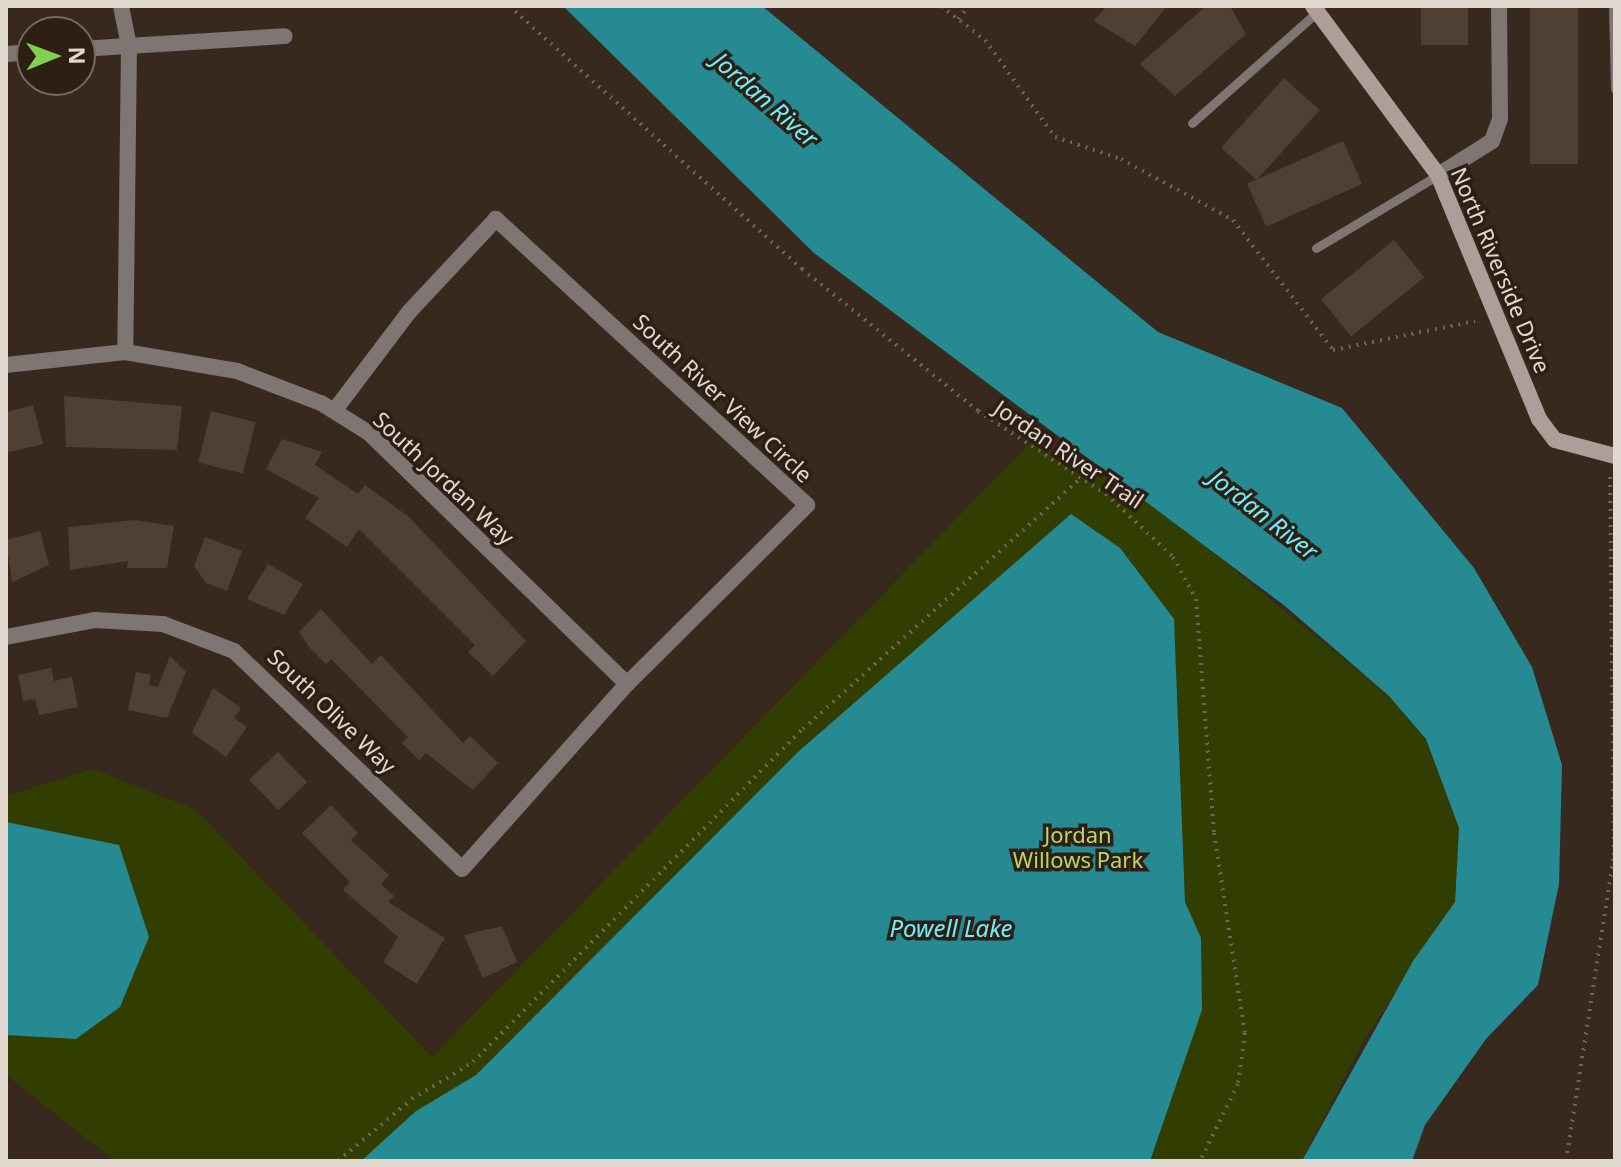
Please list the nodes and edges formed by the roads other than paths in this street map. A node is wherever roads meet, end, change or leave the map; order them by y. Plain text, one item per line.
1 (121, 6) edge
2 (1499, 6) edge
3 (1613, 6) edge
4 (1318, 8) edge
5 (285, 36) dead end
6 (129, 46) junction
7 (96, 48) edge
8 (1615, 89) edge
9 (1192, 123) dead end
10 (1438, 175) junction
11 (1316, 248) dead end
12 (125, 352) junction
13 (6, 365) edge
14 (334, 411) junction
15 (1612, 456) edge
16 (6, 637) edge
17 (627, 684) junction
18 (462, 869) joint

1 - 6 street
2 - 10 street
3 - 8 lane
4 - 9 lane
4 - 10 street, North Riverside Drive
5 - 6 street
6 - 7 street
6 - 12 street
10 - 11 lane
10 - 15 street, North Riverside Drive
12 - 13 street, South Jordan Way
12 - 14 street, South Jordan Way
14 - 17 street, South Jordan Way
14 - 17 street, South River View Circle
16 - 18 street, South Olive Way
17 - 18 street, South River View Circle

